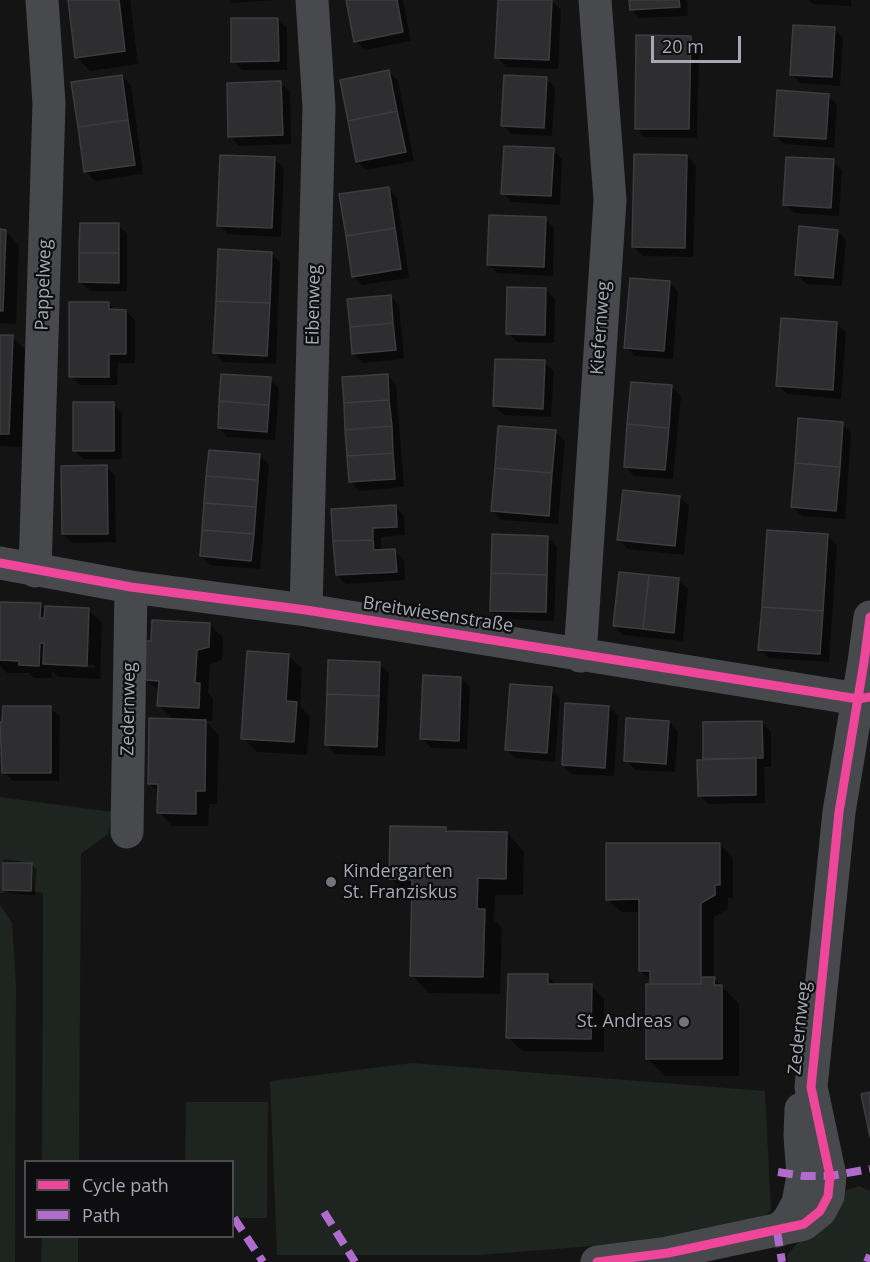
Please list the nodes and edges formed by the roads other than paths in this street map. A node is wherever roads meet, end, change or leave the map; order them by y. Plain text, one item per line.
1 (42, 0) edge
2 (312, 0) edge
3 (595, 0) edge
4 (0, 563) edge
5 (35, 571) junction
6 (131, 586) junction
7 (306, 610) junction
8 (870, 617) edge
9 (580, 656) junction
10 (864, 698) edge
11 (127, 832) dead end
12 (597, 1262) edge

1 - 5 street, Pappelweg
2 - 7 street, Eibenweg
3 - 9 street, Kiefernweg
4 - 5 street, Breitwiesenstraße
5 - 6 street, Breitwiesenstraße
6 - 7 street, Breitwiesenstraße
6 - 11 street, Zedernweg
7 - 9 street, Breitwiesenstraße
8 - 10 street, Zedernweg
9 - 10 street, Breitwiesenstraße
10 - 12 street, Zedernweg

